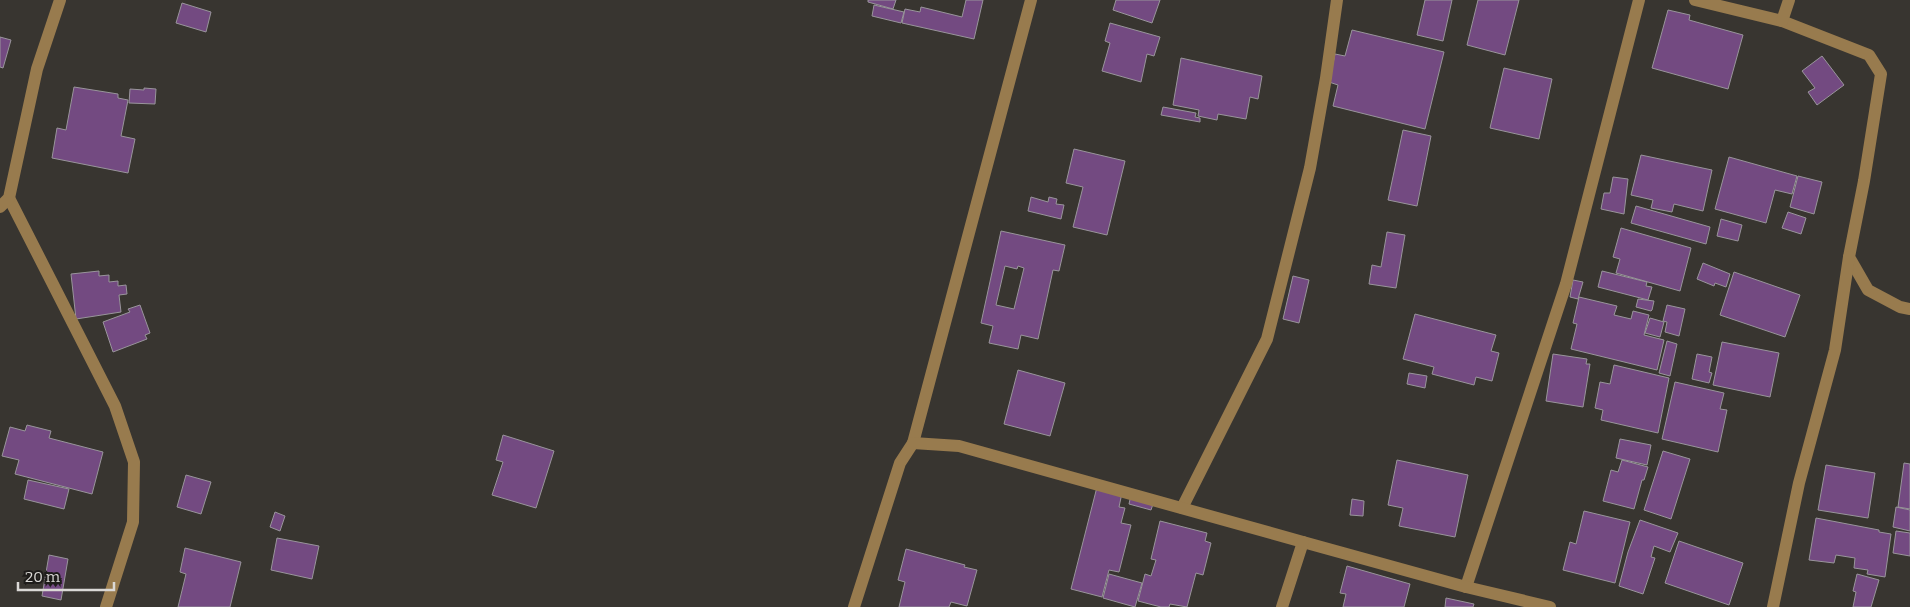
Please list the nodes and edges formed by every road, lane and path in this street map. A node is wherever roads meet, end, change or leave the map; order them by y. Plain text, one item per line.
1 (60, 0) edge
2 (1031, 0) edge
3 (1338, 0) edge
4 (1639, 0) edge
5 (1695, 0) edge
6 (1789, 0) edge
7 (1782, 21) junction
8 (4, 202) edge
9 (1849, 257) junction
10 (1910, 309) edge
11 (913, 443) junction
12 (1182, 508) junction
13 (1303, 542) junction
14 (1466, 587) junction
15 (106, 607) edge
16 (854, 607) edge
17 (1282, 607) edge
18 (1550, 607) edge
19 (1772, 607) edge

1 - 8 street
2 - 11 street
3 - 12 street
4 - 14 street
5 - 7 street
6 - 7 street
7 - 9 street
8 - 15 street
9 - 10 street
9 - 19 street
11 - 12 street
11 - 16 street
12 - 13 street
13 - 14 street
13 - 17 street
14 - 18 street

